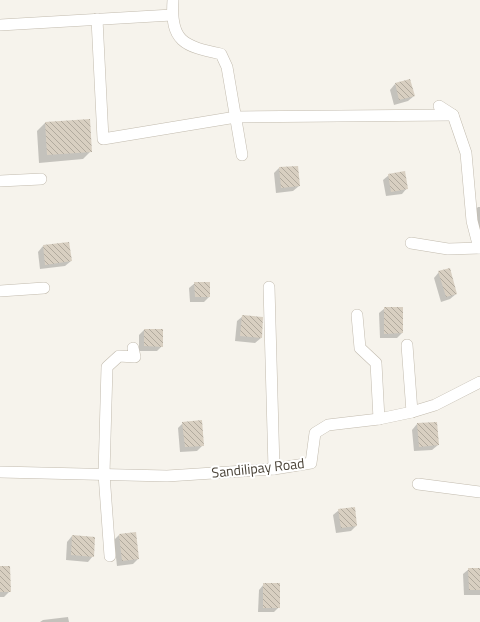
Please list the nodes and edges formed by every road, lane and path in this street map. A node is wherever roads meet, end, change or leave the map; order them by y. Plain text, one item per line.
1 (173, 0) edge
2 (172, 15) junction
3 (97, 19) junction
4 (0, 25) edge
5 (439, 106) dead end
6 (453, 115) junction
7 (236, 117) junction
8 (242, 155) dead end
9 (41, 179) dead end
10 (0, 181) edge
11 (411, 243) dead end
12 (479, 248) edge
13 (269, 287) dead end
14 (44, 288) dead end
15 (0, 290) edge
16 (357, 315) dead end
17 (407, 345) dead end
18 (133, 348) dead end
19 (480, 382) edge
20 (412, 412) junction
21 (380, 419) junction
22 (274, 469) junction
23 (0, 472) edge
24 (104, 474) junction
25 (418, 484) dead end
26 (480, 492) edge
27 (110, 556) dead end

1 - 2 street
2 - 3 street
2 - 7 street
3 - 4 street
3 - 7 street
5 - 6 street
6 - 7 street
6 - 12 street
7 - 8 street
9 - 10 street
11 - 12 street
13 - 22 street
14 - 15 street
16 - 21 street
17 - 20 street
18 - 24 street
19 - 20 street, Sandilipay Road
20 - 21 street, Sandilipay Road
21 - 22 street, Sandilipay Road
22 - 24 street, Sandilipay Road
23 - 24 street, Sandilipay Road
24 - 27 street
25 - 26 street

